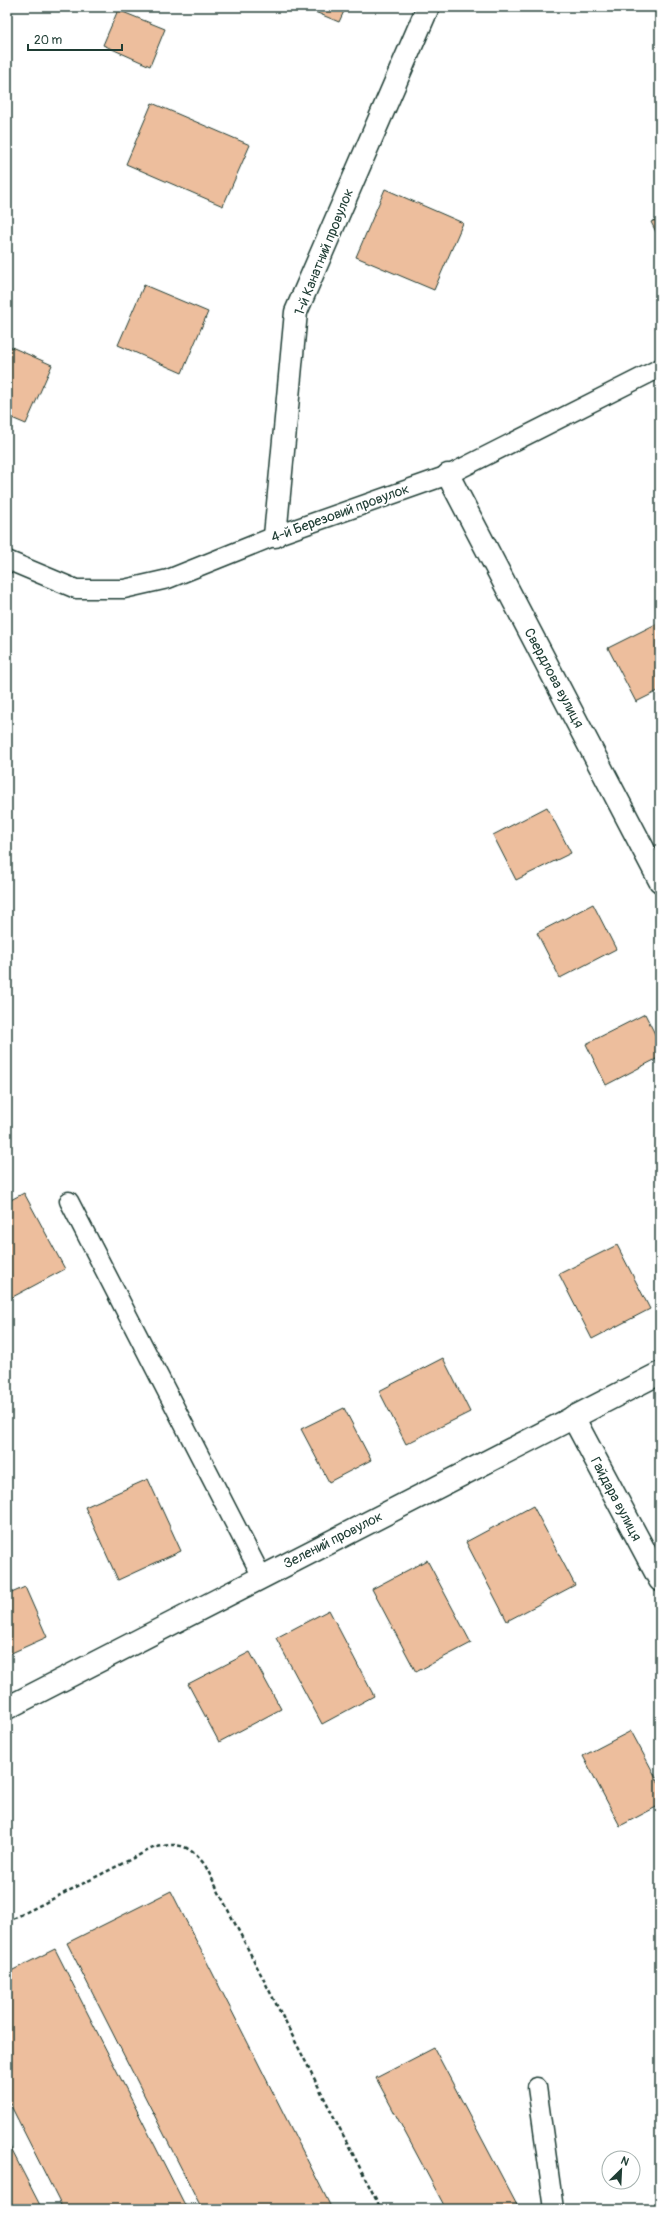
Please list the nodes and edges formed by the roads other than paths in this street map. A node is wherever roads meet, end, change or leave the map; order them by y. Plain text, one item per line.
1 (428, 7) edge
2 (660, 368) edge
3 (448, 475) junction
4 (275, 536) junction
5 (7, 560) edge
6 (660, 881) edge
7 (69, 1201) dead end
8 (660, 1373) edge
9 (573, 1417) junction
10 (262, 1577) junction
11 (660, 1580) edge
12 (7, 1708) edge
13 (537, 2088) dead end
14 (554, 2209) edge

1 - 4 street, 1-й Канатний провулок
2 - 3 lane, 4-й Березовий провулок
3 - 4 lane, 4-й Березовий провулок
3 - 6 street, Свердлова вулиця
4 - 5 lane, 4-й Березовий провулок
7 - 10 lane
8 - 9 street, Зелений провулок
9 - 10 street, Зелений провулок
9 - 11 street, Гайдара вулиця
10 - 12 street, Зелений провулок
13 - 14 lane

